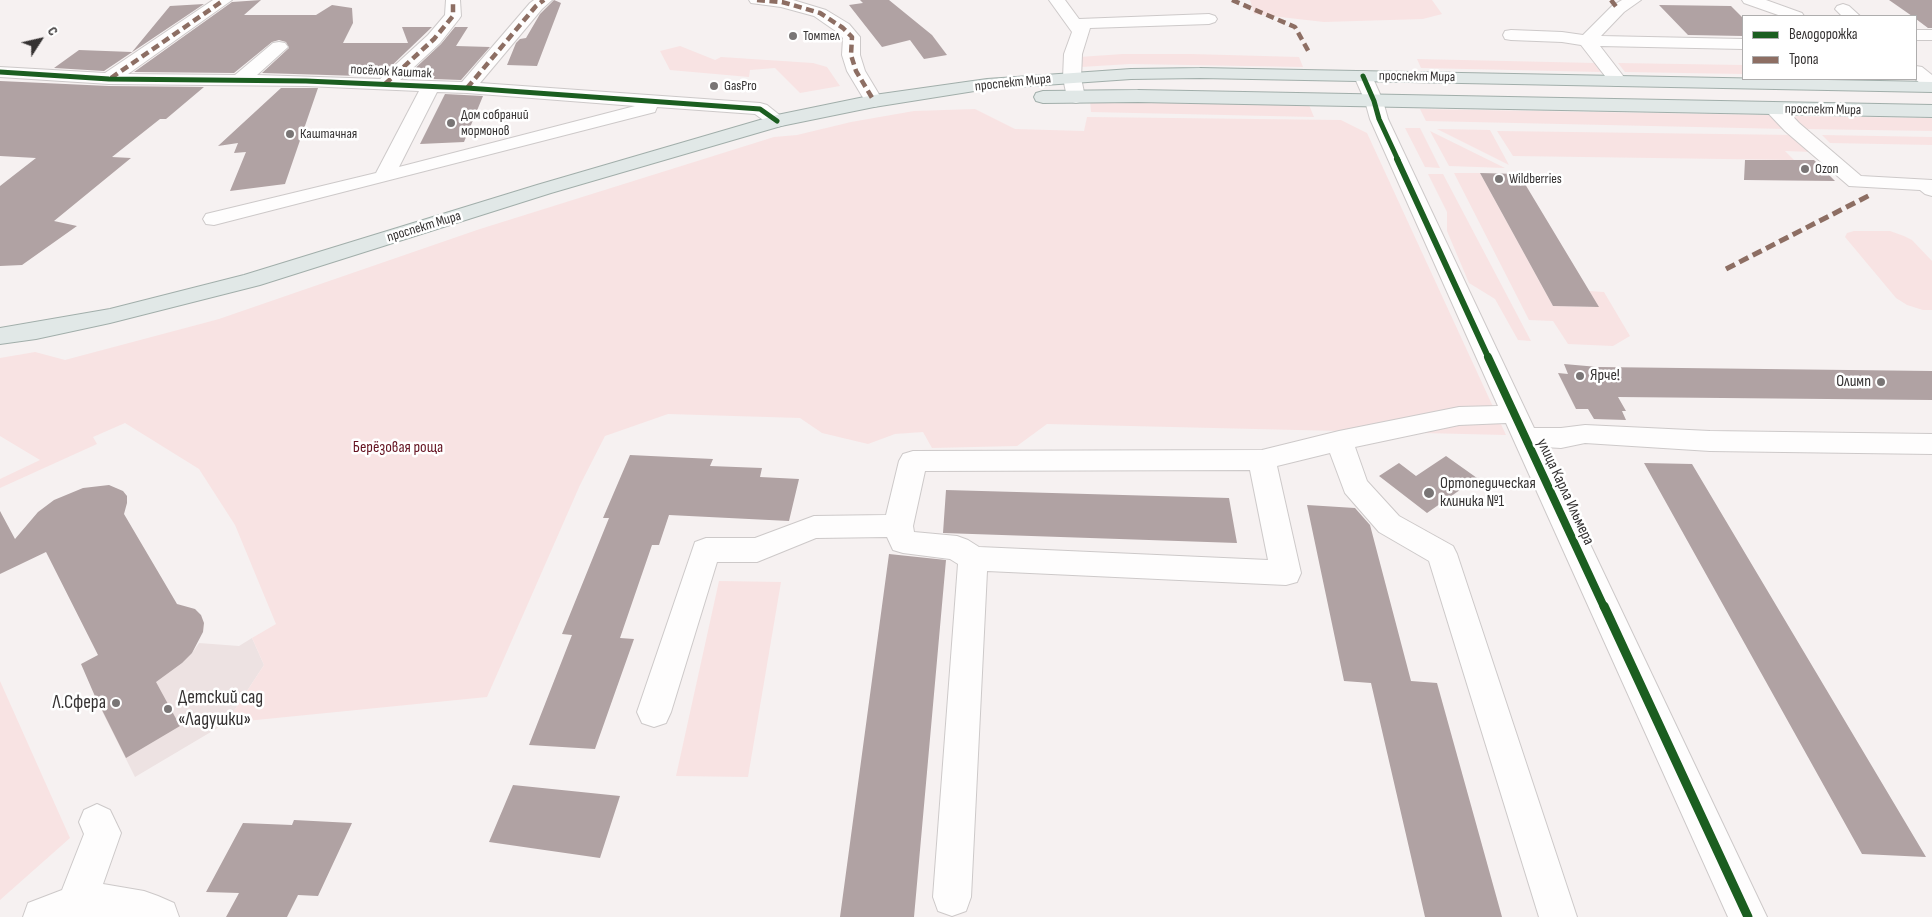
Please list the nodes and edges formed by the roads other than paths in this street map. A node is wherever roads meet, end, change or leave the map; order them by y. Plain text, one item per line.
1 (224, 0) edge
2 (544, 0) edge
3 (757, 0) edge
4 (1058, 0) edge
5 (1633, 0) edge
6 (1750, 0) edge
7 (782, 1) edge
8 (453, 2) dead end
9 (1793, 15) edge
10 (1209, 19) dead end
11 (1080, 32) junction
12 (1512, 35) dead end
13 (1917, 35) edge
14 (1932, 35) edge
15 (1587, 41) junction
16 (1742, 44) edge
17 (279, 47) dead end
18 (0, 72) edge
19 (1917, 72) edge
20 (1072, 78) junction
21 (109, 79) junction
22 (240, 80) junction
23 (1618, 81) junction
24 (1749, 83) junction
25 (384, 84) junction
26 (1932, 85) edge
27 (431, 86) junction
28 (467, 88) junction
29 (1368, 88) junction
30 (1076, 97) junction
31 (643, 101) junction
32 (874, 101) junction
33 (670, 103) junction
34 (844, 106) junction
35 (747, 108) junction
36 (1776, 109) junction
37 (1932, 111) edge
38 (777, 120) junction
39 (384, 177) junction
40 (1932, 190) edge
41 (214, 219) dead end
42 (0, 336) edge
43 (1520, 425) junction
44 (1339, 441) junction
45 (1932, 444) edge
46 (1262, 460) junction
47 (898, 526) junction
48 (973, 559) junction
49 (654, 712) dead end
50 (97, 822) dead end
51 (952, 897) dead end
52 (59, 911) edge
53 (160, 917) edge
54 (1558, 917) edge
55 (1748, 917) edge

1 - 21 street
2 - 28 street
3 - 7 street
4 - 11 street
5 - 15 street
6 - 9 street
7 - 32 street
8 - 25 street
10 - 11 street
11 - 20 street
12 - 15 street
13 - 14 street
15 - 16 street
15 - 23 street
17 - 22 street
18 - 21 street, посёлок Каштак
19 - 26 street
20 - 29 main road, проспект Мира
20 - 30 street
20 - 32 main road, проспект Мира
21 - 22 street, посёлок Каштак
22 - 25 street, посёлок Каштак
23 - 24 main road, проспект Мира
23 - 29 main road, проспект Мира
24 - 26 main road, проспект Мира
24 - 36 main road
25 - 27 street, посёлок Каштак
27 - 28 street, посёлок Каштак
27 - 39 street
28 - 31 street, посёлок Каштак
29 - 30 main road, проспект Мира
29 - 36 main road, проспект Мира
29 - 43 street, улица Карла Ильмера
30 - 34 main road, проспект Мира
31 - 33 street, посёлок Каштак
31 - 35 street
32 - 34 main road, проспект Мира
33 - 35 street, посёлок Каштак
33 - 39 street
34 - 38 main road, проспект Мира
35 - 38 street, посёлок Каштак
36 - 37 main road, проспект Мира
36 - 40 street
38 - 42 main road, проспект Мира
39 - 41 street
43 - 44 street
43 - 45 street
43 - 55 street, улица Карла Ильмера
44 - 46 street
44 - 54 street
46 - 47 street
46 - 48 street
47 - 48 street
47 - 49 street
48 - 51 street
50 - 52 street
52 - 53 street

